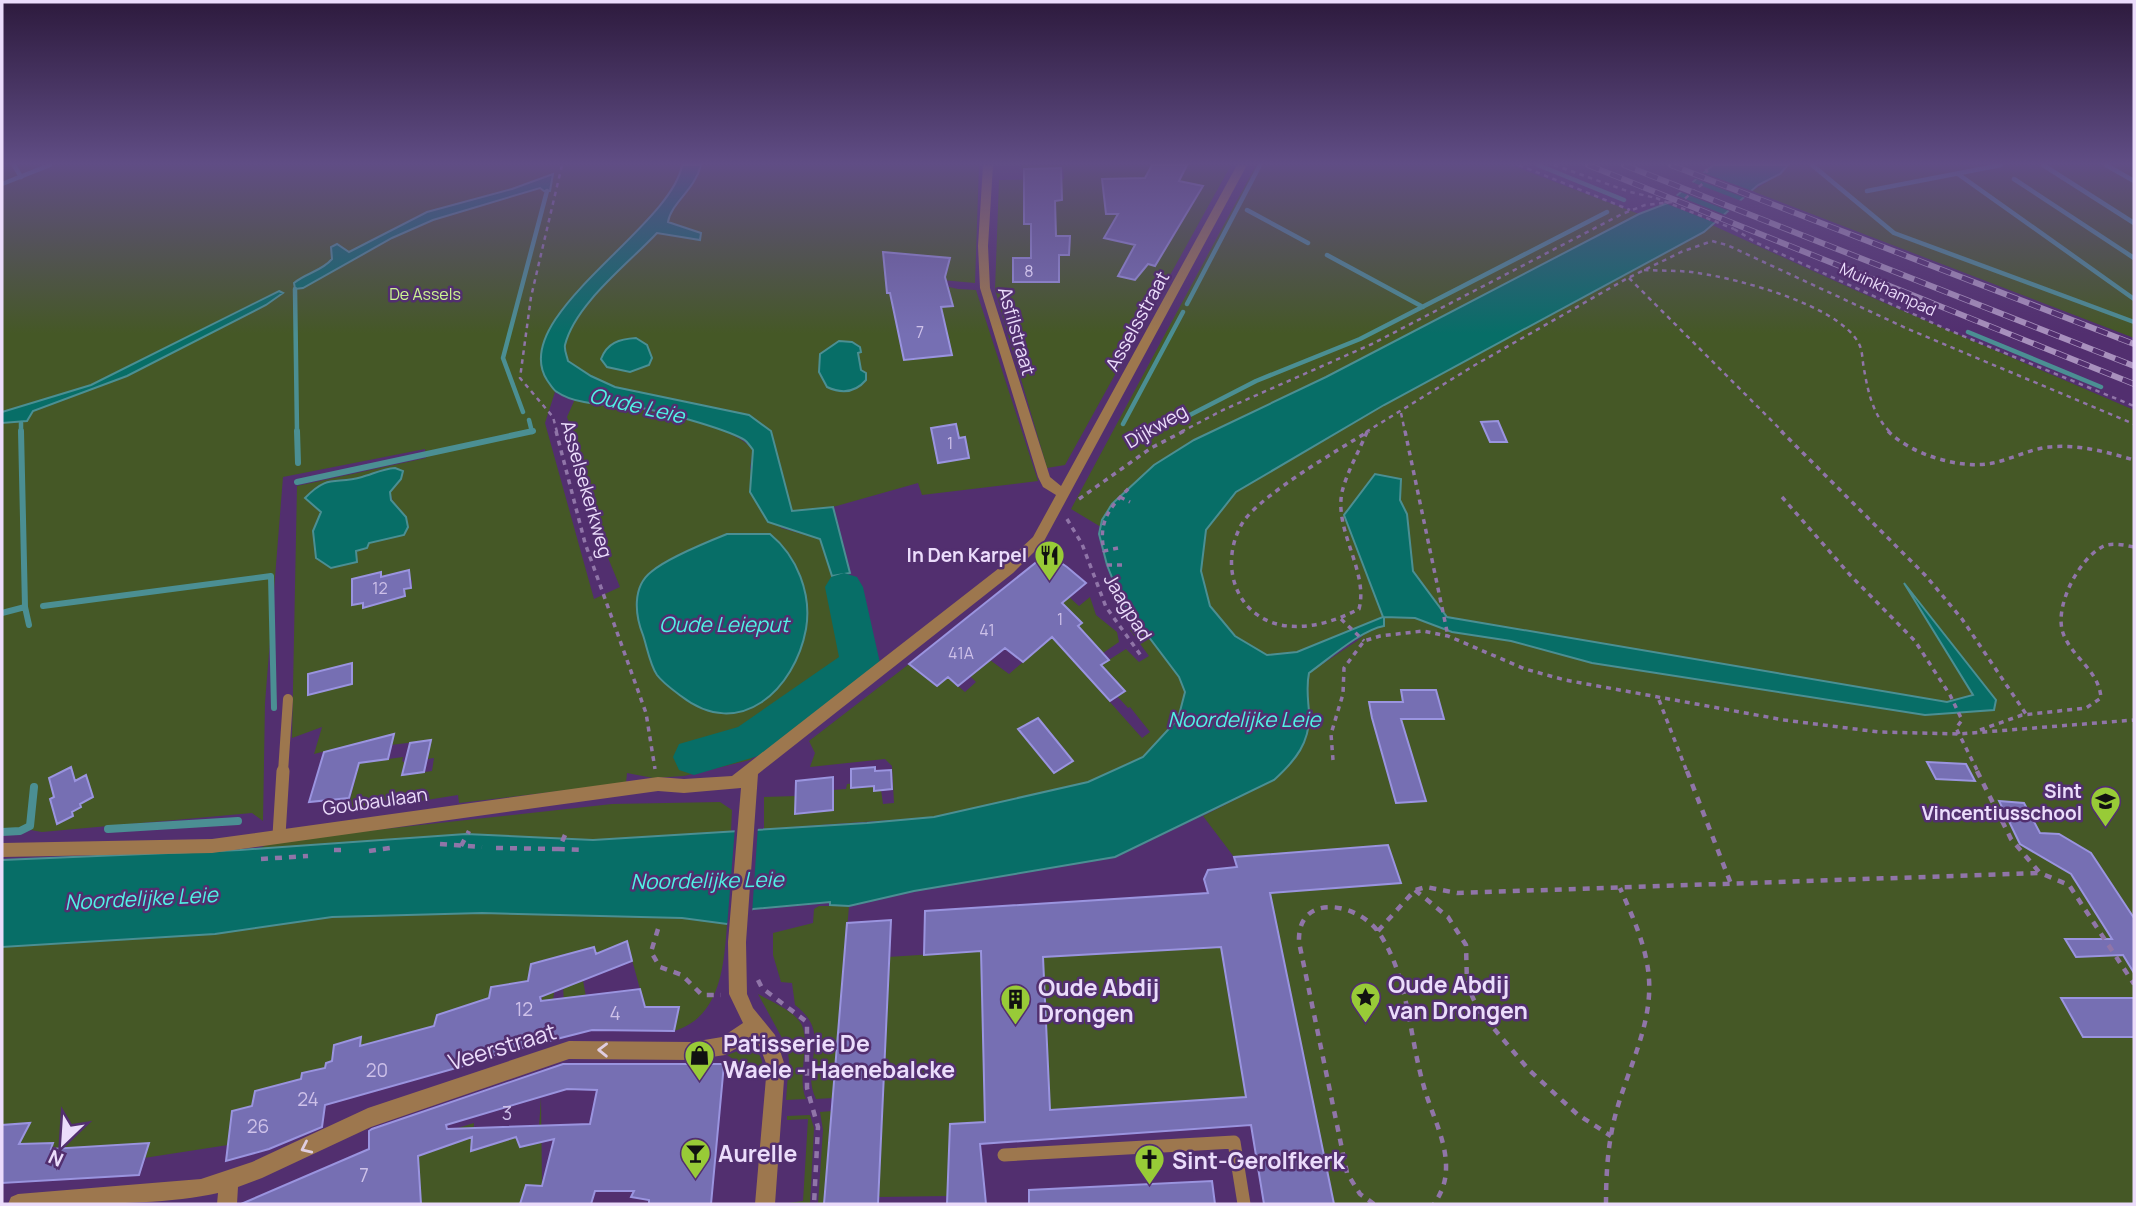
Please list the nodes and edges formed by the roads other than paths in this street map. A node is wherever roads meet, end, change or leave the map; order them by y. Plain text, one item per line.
1 (985, 221) edge
2 (1211, 221) edge
3 (1063, 494) junction
4 (288, 699) dead end
5 (750, 773) junction
6 (279, 835) junction
7 (2, 850) edge
8 (755, 1026) junction
9 (1004, 1155) dead end
10 (228, 1181) junction
11 (18, 1204) edge
12 (227, 1204) edge
13 (765, 1204) edge
14 (1244, 1204) edge

1 - 3 street, Asfilstraat
2 - 3 street, Asselsstraat
3 - 5 street
4 - 6 lane
5 - 6 street, Goubaulaan
5 - 8 street
6 - 7 street, Goubaulaan
8 -> 10 street, Veerstraat
8 - 13 street
9 - 14 lane
10 - 11 street, Veerstraat
10 - 12 street

